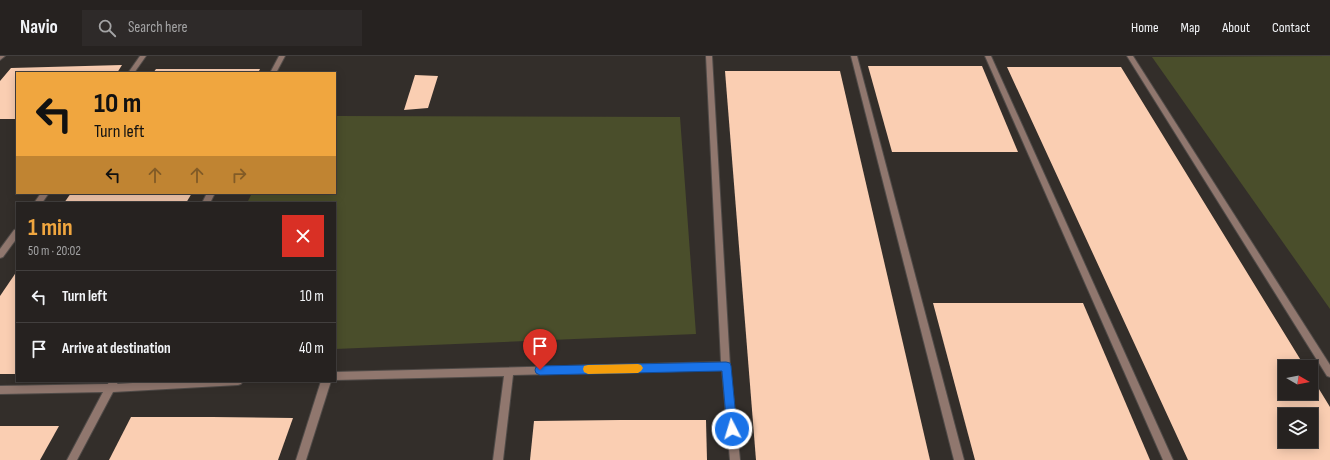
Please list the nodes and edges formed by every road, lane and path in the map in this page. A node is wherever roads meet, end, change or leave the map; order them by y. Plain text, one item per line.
1 (143, 56) edge
2 (282, 56) edge
3 (709, 56) edge
4 (854, 56) edge
5 (988, 56) edge
6 (1130, 56) edge
7 (132, 72) edge
8 (274, 72) edge
9 (16, 233) edge
10 (0, 255) edge
11 (726, 366) junction
12 (509, 371) junction
13 (1329, 371) edge
14 (336, 376) edge
15 (196, 382) edge
16 (326, 382) edge
17 (112, 384) edge
18 (0, 390) edge
19 (72, 460) edge
20 (301, 460) edge
21 (498, 460) edge
22 (735, 460) edge
23 (959, 460) edge
24 (1168, 460) edge

1 - 7 street
2 - 8 street
3 - 11 street
4 - 23 street
5 - 24 street
6 - 13 street
9 - 10 street
11 - 12 street
11 - 22 street
12 - 14 street
12 - 21 street
15 - 17 street
16 - 20 street
17 - 18 street
17 - 19 street

